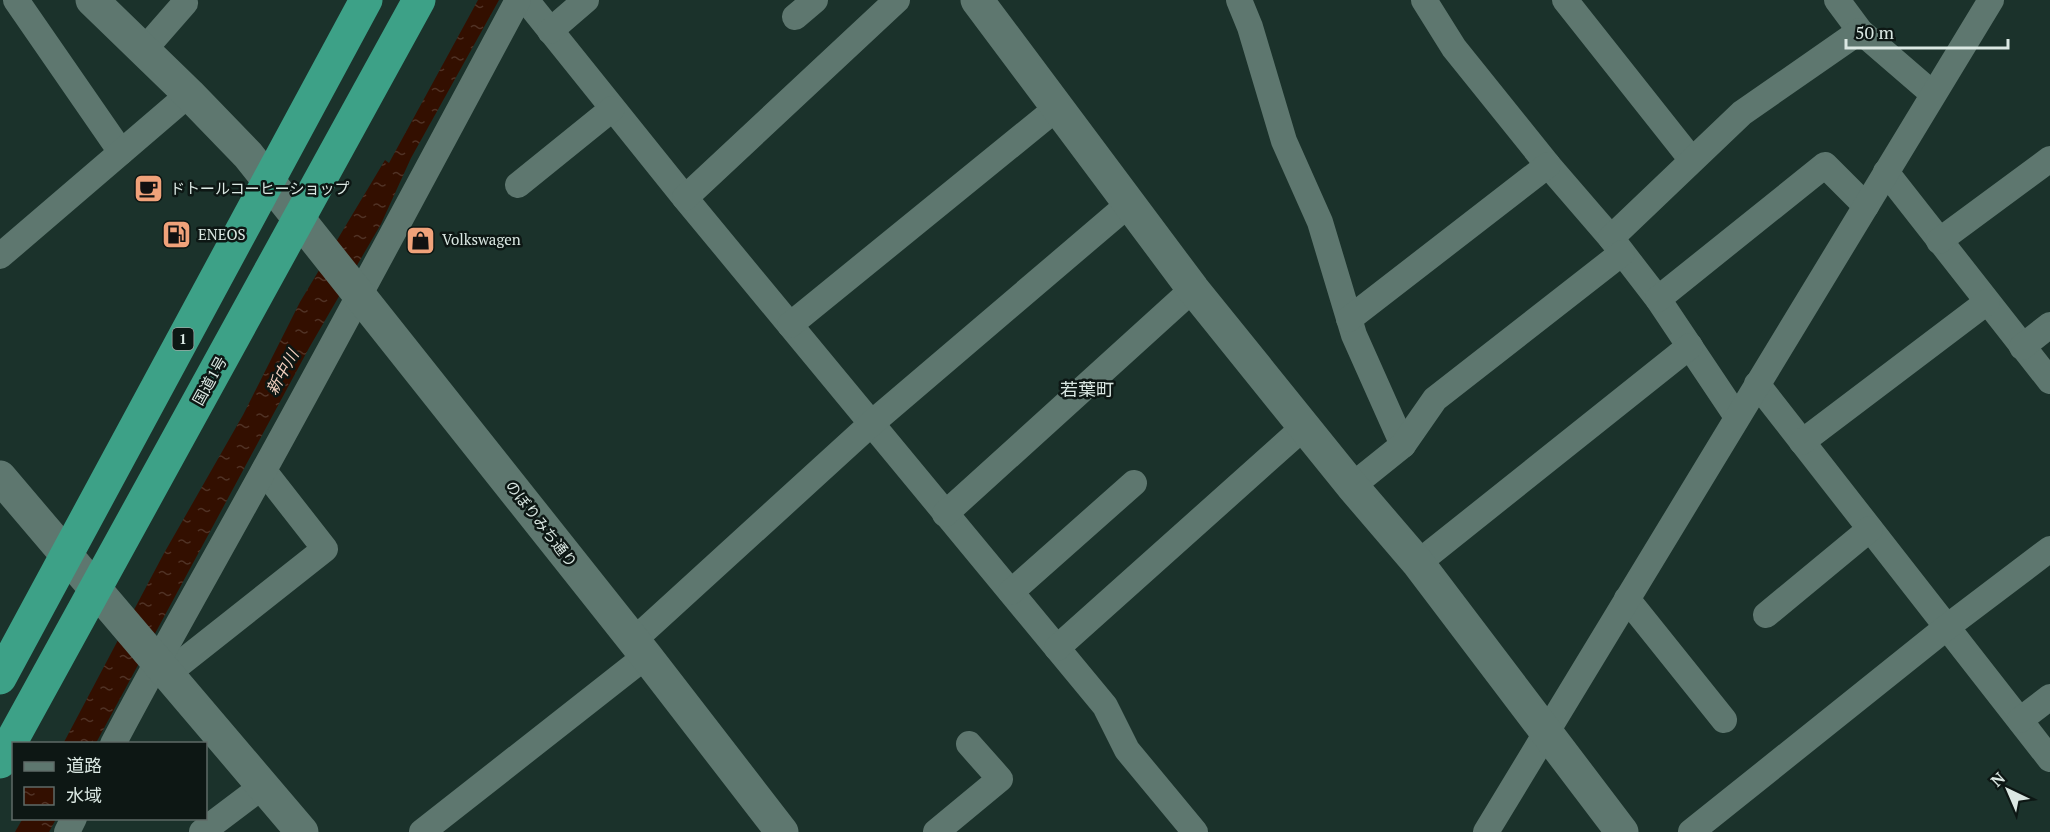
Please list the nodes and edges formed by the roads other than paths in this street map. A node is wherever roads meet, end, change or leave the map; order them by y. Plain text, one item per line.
1 (16, 0) edge
2 (92, 0) edge
3 (184, 0) edge
4 (366, 0) edge
5 (419, 0) edge
6 (518, 0) edge
7 (526, 0) edge
8 (586, 0) edge
9 (815, 0) edge
10 (897, 0) edge
11 (977, 0) edge
12 (1239, 0) edge
13 (1424, 0) edge
14 (1565, 0) edge
15 (1837, 0) edge
16 (1991, 0) edge
17 (795, 17) dead end
18 (550, 31) junction
19 (1860, 31) junction
20 (143, 51) junction
21 (189, 94) junction
22 (1933, 94) junction
23 (1058, 107) junction
24 (612, 109) junction
25 (121, 152) junction
26 (1691, 159) junction
27 (2050, 159) edge
28 (1548, 165) junction
29 (1886, 172) junction
30 (268, 180) junction
31 (518, 185) dead end
32 (685, 198) junction
33 (1130, 203) junction
34 (1866, 206) junction
35 (304, 225) junction
36 (1940, 241) junction
37 (1616, 245) junction
38 (0, 256) edge
39 (1192, 289) junction
40 (360, 294) junction
41 (1658, 299) junction
42 (1987, 302) junction
43 (1349, 319) junction
44 (790, 325) junction
45 (2050, 325) edge
46 (1690, 346) junction
47 (2022, 347) junction
48 (2050, 381) edge
49 (1757, 384) junction
50 (1737, 417) junction
51 (872, 423) junction
52 (1304, 427) junction
53 (1802, 442) junction
54 (1403, 445) junction
55 (264, 471) junction
56 (0, 477) edge
57 (1134, 483) dead end
58 (1352, 486) junction
59 (945, 514) junction
60 (1870, 529) junction
61 (2050, 549) edge
62 (66, 556) junction
63 (1418, 563) junction
64 (1011, 592) junction
65 (103, 598) junction
66 (1627, 599) junction
67 (1766, 615) dead end
68 (1947, 627) junction
69 (639, 648) junction
70 (1057, 648) junction
71 (162, 668) junction
72 (0, 678) edge
73 (2050, 697) edge
74 (1724, 720) dead end
75 (2020, 720) junction
76 (1546, 731) junction
77 (13, 742) edge
78 (114, 742) edge
79 (12, 743) edge
80 (969, 744) dead end
81 (2050, 759) edge
82 (0, 762) edge
83 (263, 786) junction
84 (202, 832) edge
85 (302, 832) edge
86 (422, 832) edge
87 (782, 832) edge
88 (936, 832) edge
89 (1195, 832) edge
90 (1486, 832) edge
91 (1622, 832) edge
92 (1690, 832) edge

1 - 25 street
2 - 20 street, のぼりみち通り
3 - 20 street
4 - 30 highway, 1
5 - 35 highway, 国道1号
6 - 40 street
7 - 18 street
8 - 18 street
9 - 17 street
10 - 32 street
11 - 23 street
12 - 43 street
13 - 28 street
14 - 26 street
15 - 19 street
16 - 22 street
18 - 24 street
19 - 22 street
19 - 26 street
20 - 21 street, のぼりみち通り
21 - 25 street
21 - 30 street, のぼりみち通り
22 - 29 street
23 - 33 street
23 - 44 street
24 - 31 street
24 - 32 street
25 - 38 street
26 - 37 street
27 - 36 street
28 - 37 street
28 - 43 street
29 - 34 street
29 - 36 street
30 - 35 street, のぼりみち通り
30 - 62 highway, 1
32 - 44 street
33 - 39 street
33 - 51 street
34 - 41 street
34 - 49 street
35 - 40 street, のぼりみち通り
35 - 65 highway, 国道1号
36 - 42 street
37 - 41 street
37 - 54 street
39 - 52 street
39 - 59 street
40 - 55 street
40 - 69 street, のぼりみち通り
41 - 46 street
42 - 47 street
42 - 53 street
43 - 54 street
44 - 51 street
45 - 47 street
46 - 50 street
46 - 63 street
47 - 48 street
49 - 50 street
49 - 53 street
50 - 66 street
51 - 59 street
51 - 69 street
52 - 58 street
52 - 70 street
53 - 60 street
54 - 58 street
55 - 71 street
55 - 71 street
56 - 62 street
57 - 64 street
58 - 63 street
59 - 64 street
60 - 67 street
60 - 68 street
61 - 68 street
62 - 65 street
62 - 72 highway, 1
63 - 76 street
64 - 70 street
65 - 71 street
65 - 77 highway, 国道1号
66 - 74 street
66 - 76 street
68 - 75 street
68 - 92 street
69 - 86 street
69 - 87 street, のぼりみち通り
70 - 89 street
71 - 78 street
71 - 83 street
73 - 75 street
75 - 81 street
76 - 90 street
76 - 91 street
79 - 82 highway, 国道1号
80 - 88 street
83 - 84 street
83 - 85 street

